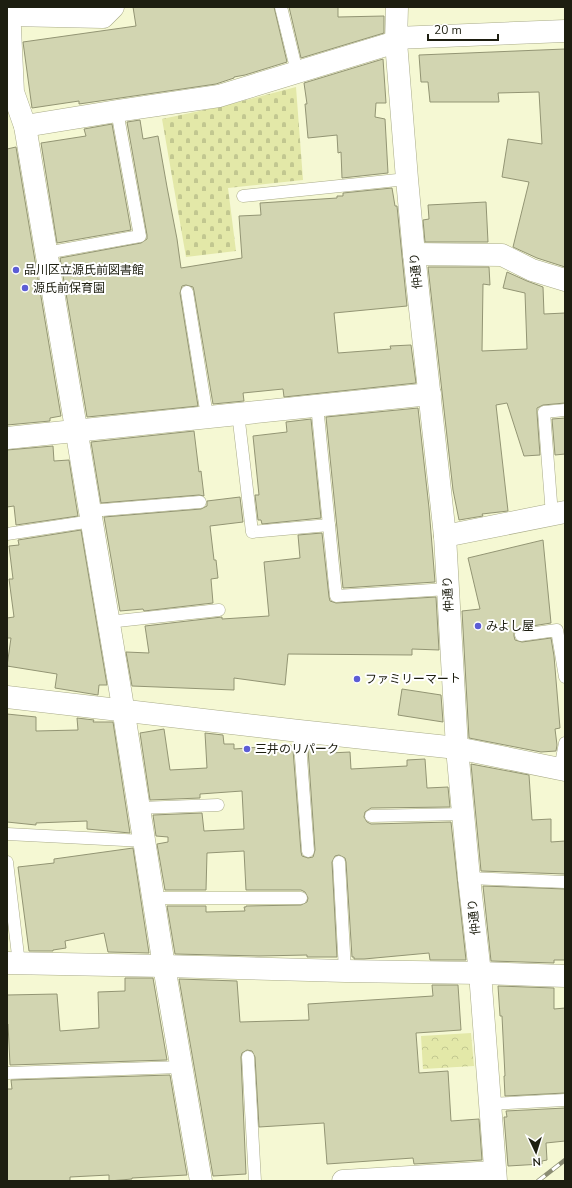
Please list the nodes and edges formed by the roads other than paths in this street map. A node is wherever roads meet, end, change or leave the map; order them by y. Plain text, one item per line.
1 (112, 7) edge
2 (281, 7) edge
3 (397, 7) edge
4 (9, 11) edge
5 (565, 31) edge
6 (396, 40) junction
7 (297, 72) junction
8 (10, 93) edge
9 (117, 111) junction
10 (25, 126) junction
11 (407, 180) junction
12 (243, 196) dead end
13 (46, 253) junction
14 (414, 254) junction
15 (565, 280) edge
16 (187, 292) dead end
17 (430, 394) junction
18 (317, 405) junction
19 (565, 410) edge
20 (238, 413) junction
21 (207, 416) junction
22 (76, 430) junction
23 (7, 438) edge
24 (200, 502) dead end
25 (559, 514) edge
26 (91, 516) junction
27 (329, 525) junction
28 (7, 534) edge
29 (445, 536) junction
30 (448, 588) junction
31 (220, 610) dead end
32 (108, 622) junction
33 (521, 635) dead end
34 (565, 677) edge
35 (7, 696) edge
36 (123, 709) junction
37 (300, 731) junction
38 (565, 743) edge
39 (457, 748) junction
40 (562, 770) edge
41 (218, 805) dead end
42 (139, 808) junction
43 (463, 814) junction
44 (371, 816) dead end
45 (7, 834) edge
46 (144, 841) junction
47 (308, 851) dead end
48 (7, 862) edge
49 (339, 862) dead end
50 (469, 878) junction
51 (565, 882) edge
52 (153, 898) junction
53 (301, 898) dead end
54 (13, 964) edge
55 (164, 966) junction
56 (345, 971) junction
57 (480, 973) junction
58 (565, 976) edge
59 (248, 1057) dead end
60 (181, 1067) junction
61 (7, 1073) edge
62 (565, 1100) edge
63 (490, 1104) junction
64 (495, 1176) edge
65 (377, 1180) edge
66 (201, 1181) edge
67 (255, 1181) edge
68 (343, 1181) edge

1 - 4 street
2 - 7 lane
3 - 6 street, 仲通り
4 - 8 street
5 - 6 street
6 - 7 street
6 - 11 street, 仲通り
7 - 9 street
8 - 10 street
9 - 10 street
9 - 13 lane
10 - 13 street
11 - 12 lane
11 - 14 street, 仲通り
13 - 22 street
14 - 15 street
14 - 17 street, 仲通り
16 - 21 lane
17 - 18 street
17 - 29 street, 仲通り
18 - 20 street
18 - 27 lane
19 - 25 lane
20 - 21 street
20 - 27 lane
21 - 22 street
22 - 23 street
22 - 26 street
24 - 26 lane
25 - 29 street
26 - 28 lane
26 - 32 street
27 - 30 lane
29 - 30 street, 仲通り
30 - 39 street, 仲通り
31 - 32 lane
32 - 36 street
33 - 34 lane
35 - 36 street
36 - 37 street
36 - 42 street
37 - 39 street
37 - 47 lane
38 - 40 lane
39 - 40 street
39 - 43 street, 仲通り
41 - 42 lane
42 - 46 street
43 - 44 lane
43 - 50 street, 仲通り
45 - 46 lane
46 - 52 street
48 - 54 lane
49 - 56 lane
50 - 51 lane
50 - 57 street, 仲通り
52 - 53 lane
52 - 55 street
54 - 55 street
55 - 56 street
55 - 60 street
56 - 57 street
57 - 58 street
57 - 63 street, 仲通り
59 - 67 lane
60 - 61 lane
60 - 66 street
62 - 63 lane
63 - 64 street, 仲通り
64 - 65 street
65 - 68 street

